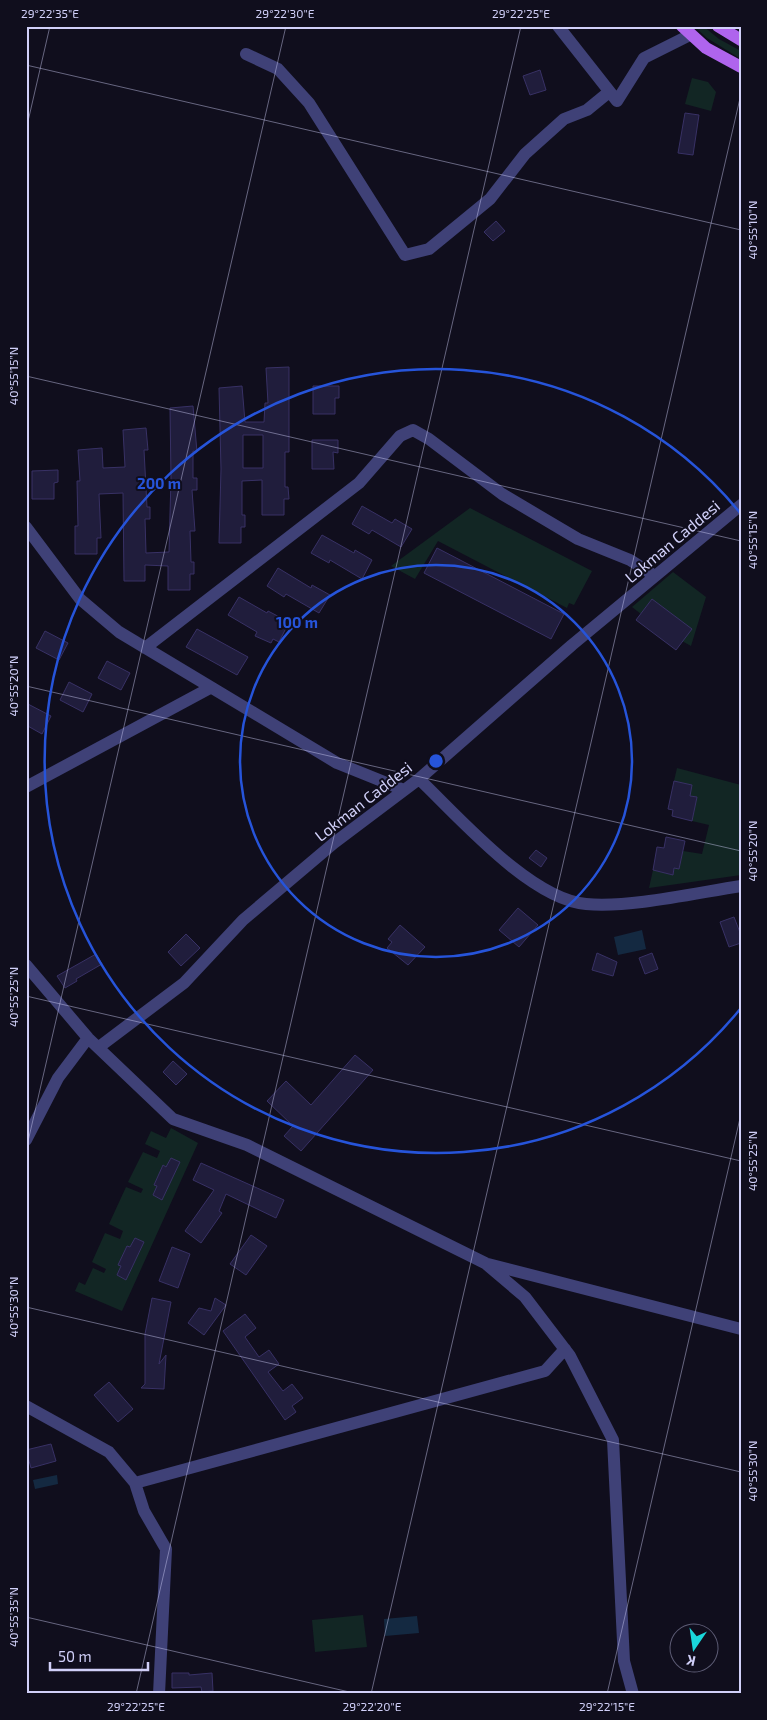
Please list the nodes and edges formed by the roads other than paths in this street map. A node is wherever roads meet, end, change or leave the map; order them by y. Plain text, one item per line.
1 (558, 26) edge
2 (718, 26) edge
3 (686, 31) edge
4 (741, 40) edge
5 (246, 54) dead end
6 (741, 67) edge
7 (613, 96) junction
8 (741, 505) edge
9 (26, 527) edge
10 (655, 576) junction
11 (145, 648) junction
12 (210, 688) junction
13 (418, 779) junction
14 (26, 787) edge
15 (404, 790) junction
16 (741, 886) edge
17 (26, 965) edge
18 (88, 1038) junction
19 (98, 1047) junction
20 (26, 1140) edge
21 (485, 1263) junction
22 (741, 1328) edge
23 (565, 1349) junction
24 (26, 1406) edge
25 (135, 1483) junction
26 (159, 1694) edge
27 (633, 1694) edge

1 - 7 street
2 - 4 main road
3 - 6 main road
3 - 7 street
5 - 7 street
8 - 10 street, Lokman Caddesi
9 - 11 street
10 - 11 street
10 - 13 street, Lokman Caddesi
11 - 12 street
12 - 14 street
12 - 15 street
13 - 15 street, Lokman Caddesi
13 - 16 street
15 - 19 street, Lokman Caddesi
17 - 18 street
18 - 19 street
18 - 20 street
19 - 21 street
21 - 22 street
21 - 23 street
23 - 25 street
23 - 27 street
24 - 25 street
25 - 26 street

